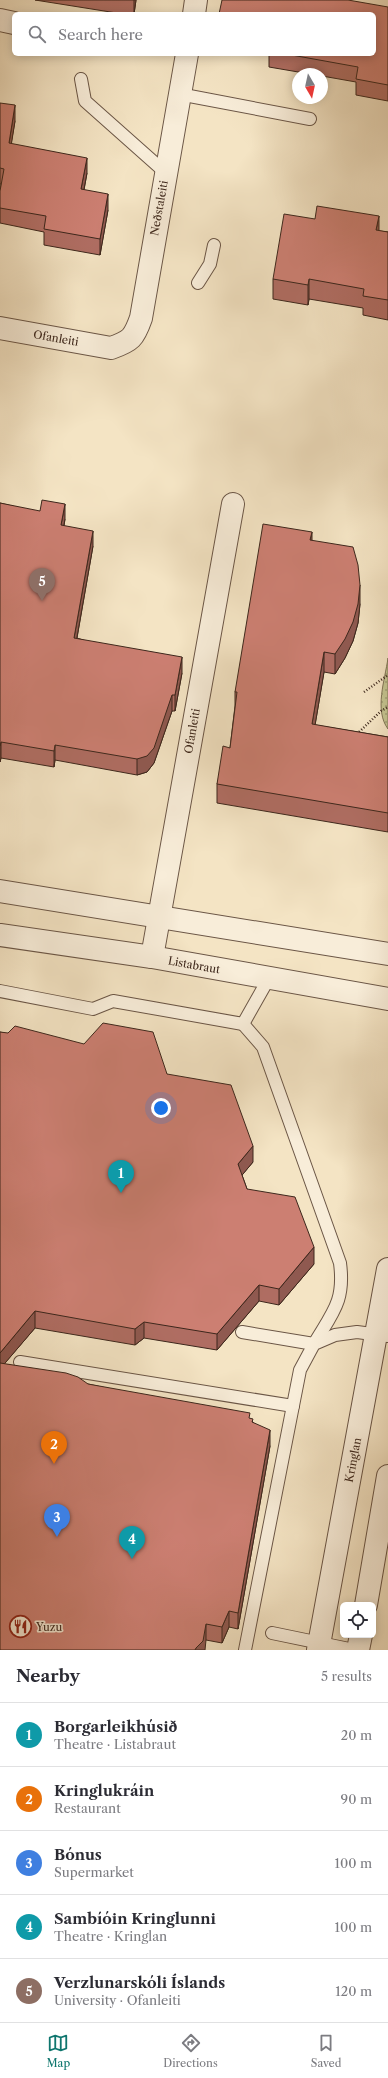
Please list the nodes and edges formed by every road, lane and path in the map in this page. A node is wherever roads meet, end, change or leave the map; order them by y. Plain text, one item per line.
1 (196, 0) edge
2 (194, 12) edge
3 (0, 20) edge
4 (12, 23) edge
5 (187, 56) edge
6 (81, 79) dead end
7 (179, 94) junction
8 (310, 119) dead end
9 (166, 173) junction
10 (214, 245) dead end
11 (198, 283) dead end
12 (0, 328) edge
13 (111, 348) joint
14 (233, 504) dead end
15 (388, 675) edge
16 (364, 692) dead end
17 (388, 707) edge
18 (357, 734) edge
19 (0, 891) edge
20 (159, 917) junction
21 (0, 935) edge
22 (388, 954) edge
23 (152, 957) junction
24 (270, 978) junction
25 (0, 992) edge
26 (388, 1000) edge
27 (243, 1024) junction
28 (388, 1269) edge
29 (242, 1332) dead end
30 (383, 1335) edge
31 (314, 1344) junction
32 (20, 1362) dead end
33 (293, 1406) junction
34 (388, 1476) edge
35 (367, 1602) edge
36 (272, 1633) dead end
37 (360, 1638) edge
38 (318, 1646) edge
39 (245, 1650) edge
40 (354, 1650) edge
41 (358, 1650) edge

1 - 2 street
3 - 4 street
5 - 7 street, Neðstaleiti
6 - 9 lane
7 - 8 lane
7 - 9 street, Neðstaleiti
9 - 13 street, Neðstaleiti
10 - 11 lane
12 - 13 street, Ofanleiti
14 - 20 street, Ofanleiti
15 - 16 path
17 - 18 path
19 - 20 street
20 - 22 street
20 - 23 street, Ofanleiti
21 - 23 street, Listabraut
23 - 24 street, Listabraut
24 - 26 street, Listabraut
24 - 27 lane
25 - 27 lane
27 - 31 lane
28 - 30 street, Kringlan
29 - 31 lane
30 - 31 lane
30 - 38 street, Kringlan
31 - 33 lane
32 - 33 lane
33 - 39 lane
34 - 35 street
36 - 38 lane
37 - 41 street
38 - 40 lane

